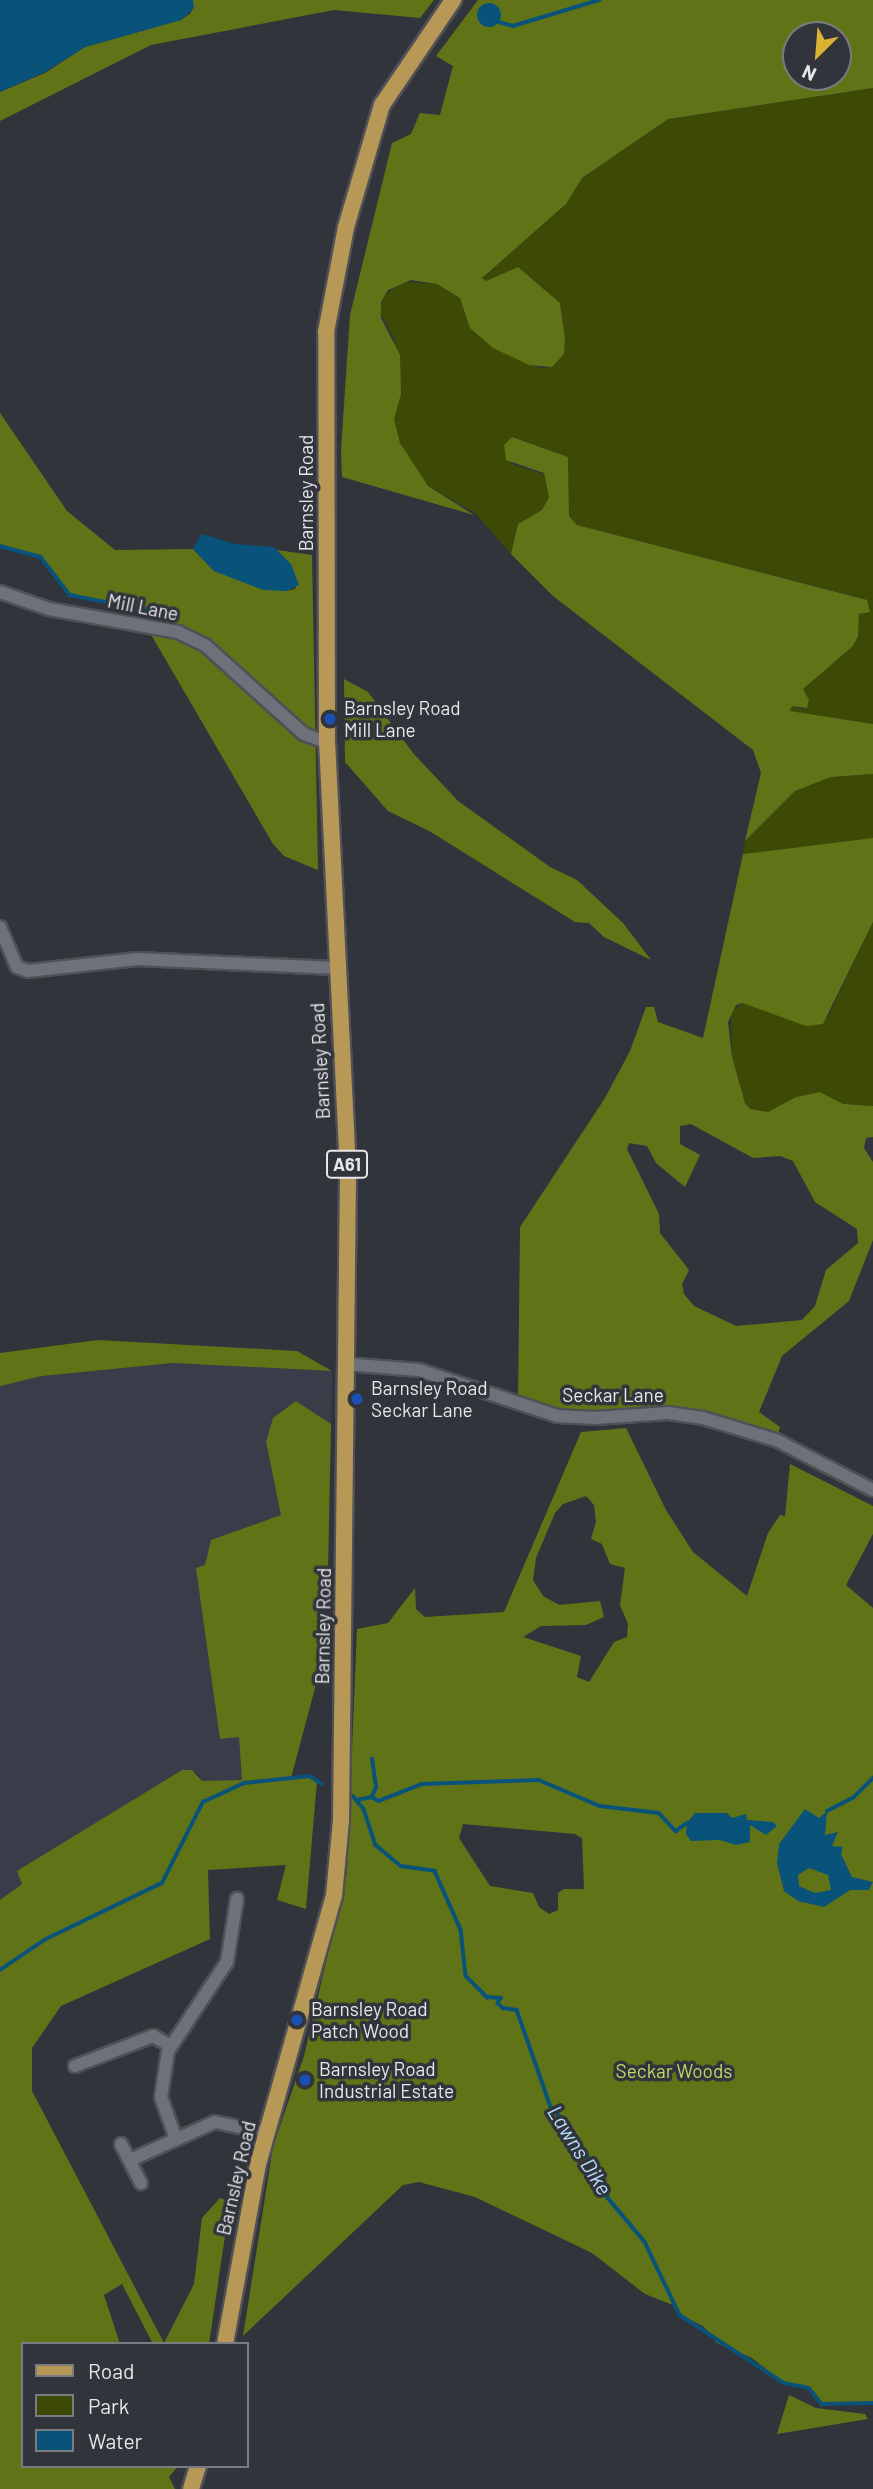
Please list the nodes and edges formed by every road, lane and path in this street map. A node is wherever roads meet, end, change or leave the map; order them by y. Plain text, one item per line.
1 (453, 0) edge
2 (0, 592) edge
3 (327, 743) junction
4 (0, 926) edge
5 (336, 968) junction
6 (345, 1364) junction
7 (873, 1490) edge
8 (237, 1899) dead end
9 (171, 2046) junction
10 (75, 2066) dead end
11 (267, 2133) junction
12 (176, 2139) junction
13 (121, 2144) dead end
14 (130, 2160) junction
15 (141, 2183) dead end
16 (225, 2342) edge
17 (197, 2468) edge
18 (191, 2489) edge

1 - 3 main road, Barnsley Road / A61
2 - 3 street, Mill Lane
3 - 5 main road, Barnsley Road / A61
4 - 5 street
5 - 6 main road, Barnsley Road / A61
6 - 7 street, Seckar Lane
6 - 11 main road, Barnsley Road / A61
8 - 9 street
9 - 10 street
9 - 12 street
11 - 12 street
11 - 16 main road, Barnsley Road / A61
12 - 14 street
13 - 14 street
14 - 15 street
17 - 18 main road

